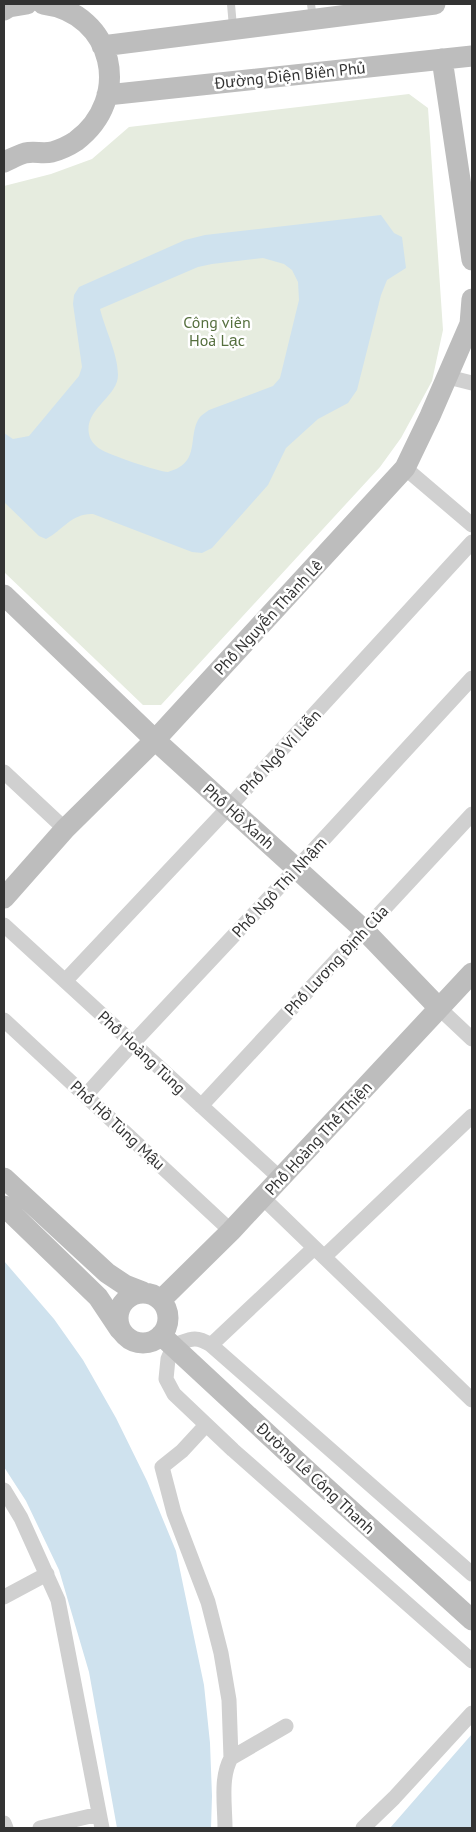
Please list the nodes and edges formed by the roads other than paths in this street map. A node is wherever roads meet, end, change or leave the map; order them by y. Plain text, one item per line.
1 (26, 4) edge
2 (42, 4) edge
3 (231, 4) edge
4 (434, 4) edge
5 (4, 10) edge
6 (312, 11) edge
7 (233, 29) junction
8 (102, 46) junction
9 (472, 56) edge
10 (442, 59) junction
11 (108, 95) junction
12 (4, 146) edge
13 (26, 153) junction
14 (4, 162) edge
15 (469, 216) edge
16 (472, 260) edge
17 (472, 299) edge
18 (448, 377) junction
19 (472, 383) edge
20 (405, 468) junction
21 (472, 525) edge
22 (472, 542) edge
23 (4, 595) edge
24 (472, 678) edge
25 (155, 740) junction
26 (4, 772) edge
27 (229, 807) junction
28 (472, 814) edge
29 (65, 829) junction
30 (297, 868) junction
31 (4, 898) edge
32 (4, 926) edge
33 (364, 930) junction
34 (472, 973) edge
35 (65, 981) junction
36 (439, 1008) junction
37 (4, 1020) edge
38 (472, 1039) edge
39 (132, 1044) junction
40 (86, 1095) junction
41 (201, 1106) junction
42 (472, 1116) edge
43 (4, 1178) edge
44 (280, 1178) junction
45 (262, 1197) junction
46 (4, 1206) edge
47 (231, 1231) junction
48 (319, 1253) junction
49 (152, 1296) junction
50 (120, 1330) junction
51 (168, 1340) junction
52 (210, 1345) junction
53 (472, 1400) edge
54 (206, 1425) junction
55 (4, 1490) edge
56 (46, 1574) junction
57 (472, 1574) edge
58 (4, 1598) edge
59 (472, 1620) edge
60 (472, 1661) edge
61 (472, 1713) edge
62 (286, 1726) dead end
63 (231, 1758) junction
64 (100, 1821) edge
65 (4, 1823) edge
66 (6, 1828) edge
67 (40, 1828) edge
68 (225, 1828) edge
69 (363, 1828) edge

1 - 5 street
2 - 8 street
3 - 7 lane
4 - 6 street
6 - 7 street
7 - 8 street
8 - 11 street
9 - 10 street, Đường Điện Biên Phủ
10 - 11 street, Đường Điện Biên Phủ
10 - 15 street
11 - 13 street
12 - 13 street
13 - 14 street
15 - 16 street
17 - 18 street, Phố Nguyễn Thành Lê
18 - 19 street
18 - 20 street, Phố Nguyễn Thành Lê
20 - 21 street
20 - 25 street, Phố Nguyễn Thành Lê
22 - 27 street, Phố Ngô Vi Liễn
23 - 25 street, Phố Hồ Xanh
24 - 30 street, Phố Ngô Thì Nhậm
25 - 27 street, Phố Hồ Xanh
25 - 29 street, Phố Nguyễn Thành Lê
26 - 29 street
27 - 30 street, Phố Hồ Xanh
27 - 35 street, Phố Ngô Vi Liễn
28 - 33 street, Phố Lương Định Của
29 - 31 street, Phố Nguyễn Thành Lê
30 - 33 street, Phố Hồ Xanh
30 - 39 street, Phố Ngô Thì Nhậm
32 - 35 street, Phố Hoàng Tùng
33 - 36 street, Phố Hồ Xanh
33 - 41 street, Phố Lương Định Của
34 - 36 street, Phố Hoàng Thế Thiện
35 - 39 street, Phố Hoàng Tùng
36 - 38 street, Phố Hồ Xanh
36 - 44 street, Phố Hoàng Thế Thiện
37 - 40 street, Phố Hồ Tùng Mậu
39 - 40 street, Phố Ngô Thì Nhậm
39 - 41 street, Phố Hoàng Tùng
40 - 47 street, Phố Hồ Tùng Mậu
41 - 44 street, Phố Hoàng Tùng
42 - 48 street
43 - 49 street
44 - 45 street, Phố Hoàng Thế Thiện
45 - 47 street, Phố Hoàng Thế Thiện
45 - 48 street
46 - 50 street
47 - 49 street, Phố Hoàng Thế Thiện
48 - 52 street
48 - 53 street
49 - 50 street
49 - 51 street
50 - 51 street
51 - 52 street
51 - 54 street
51 - 59 street, Đường Lê Công Thanh
52 - 57 street
54 - 60 street
54 - 63 street
55 - 56 street
56 - 58 street
56 - 64 street
61 - 69 street
62 - 63 street
63 - 68 street
64 - 67 street
65 - 66 street

